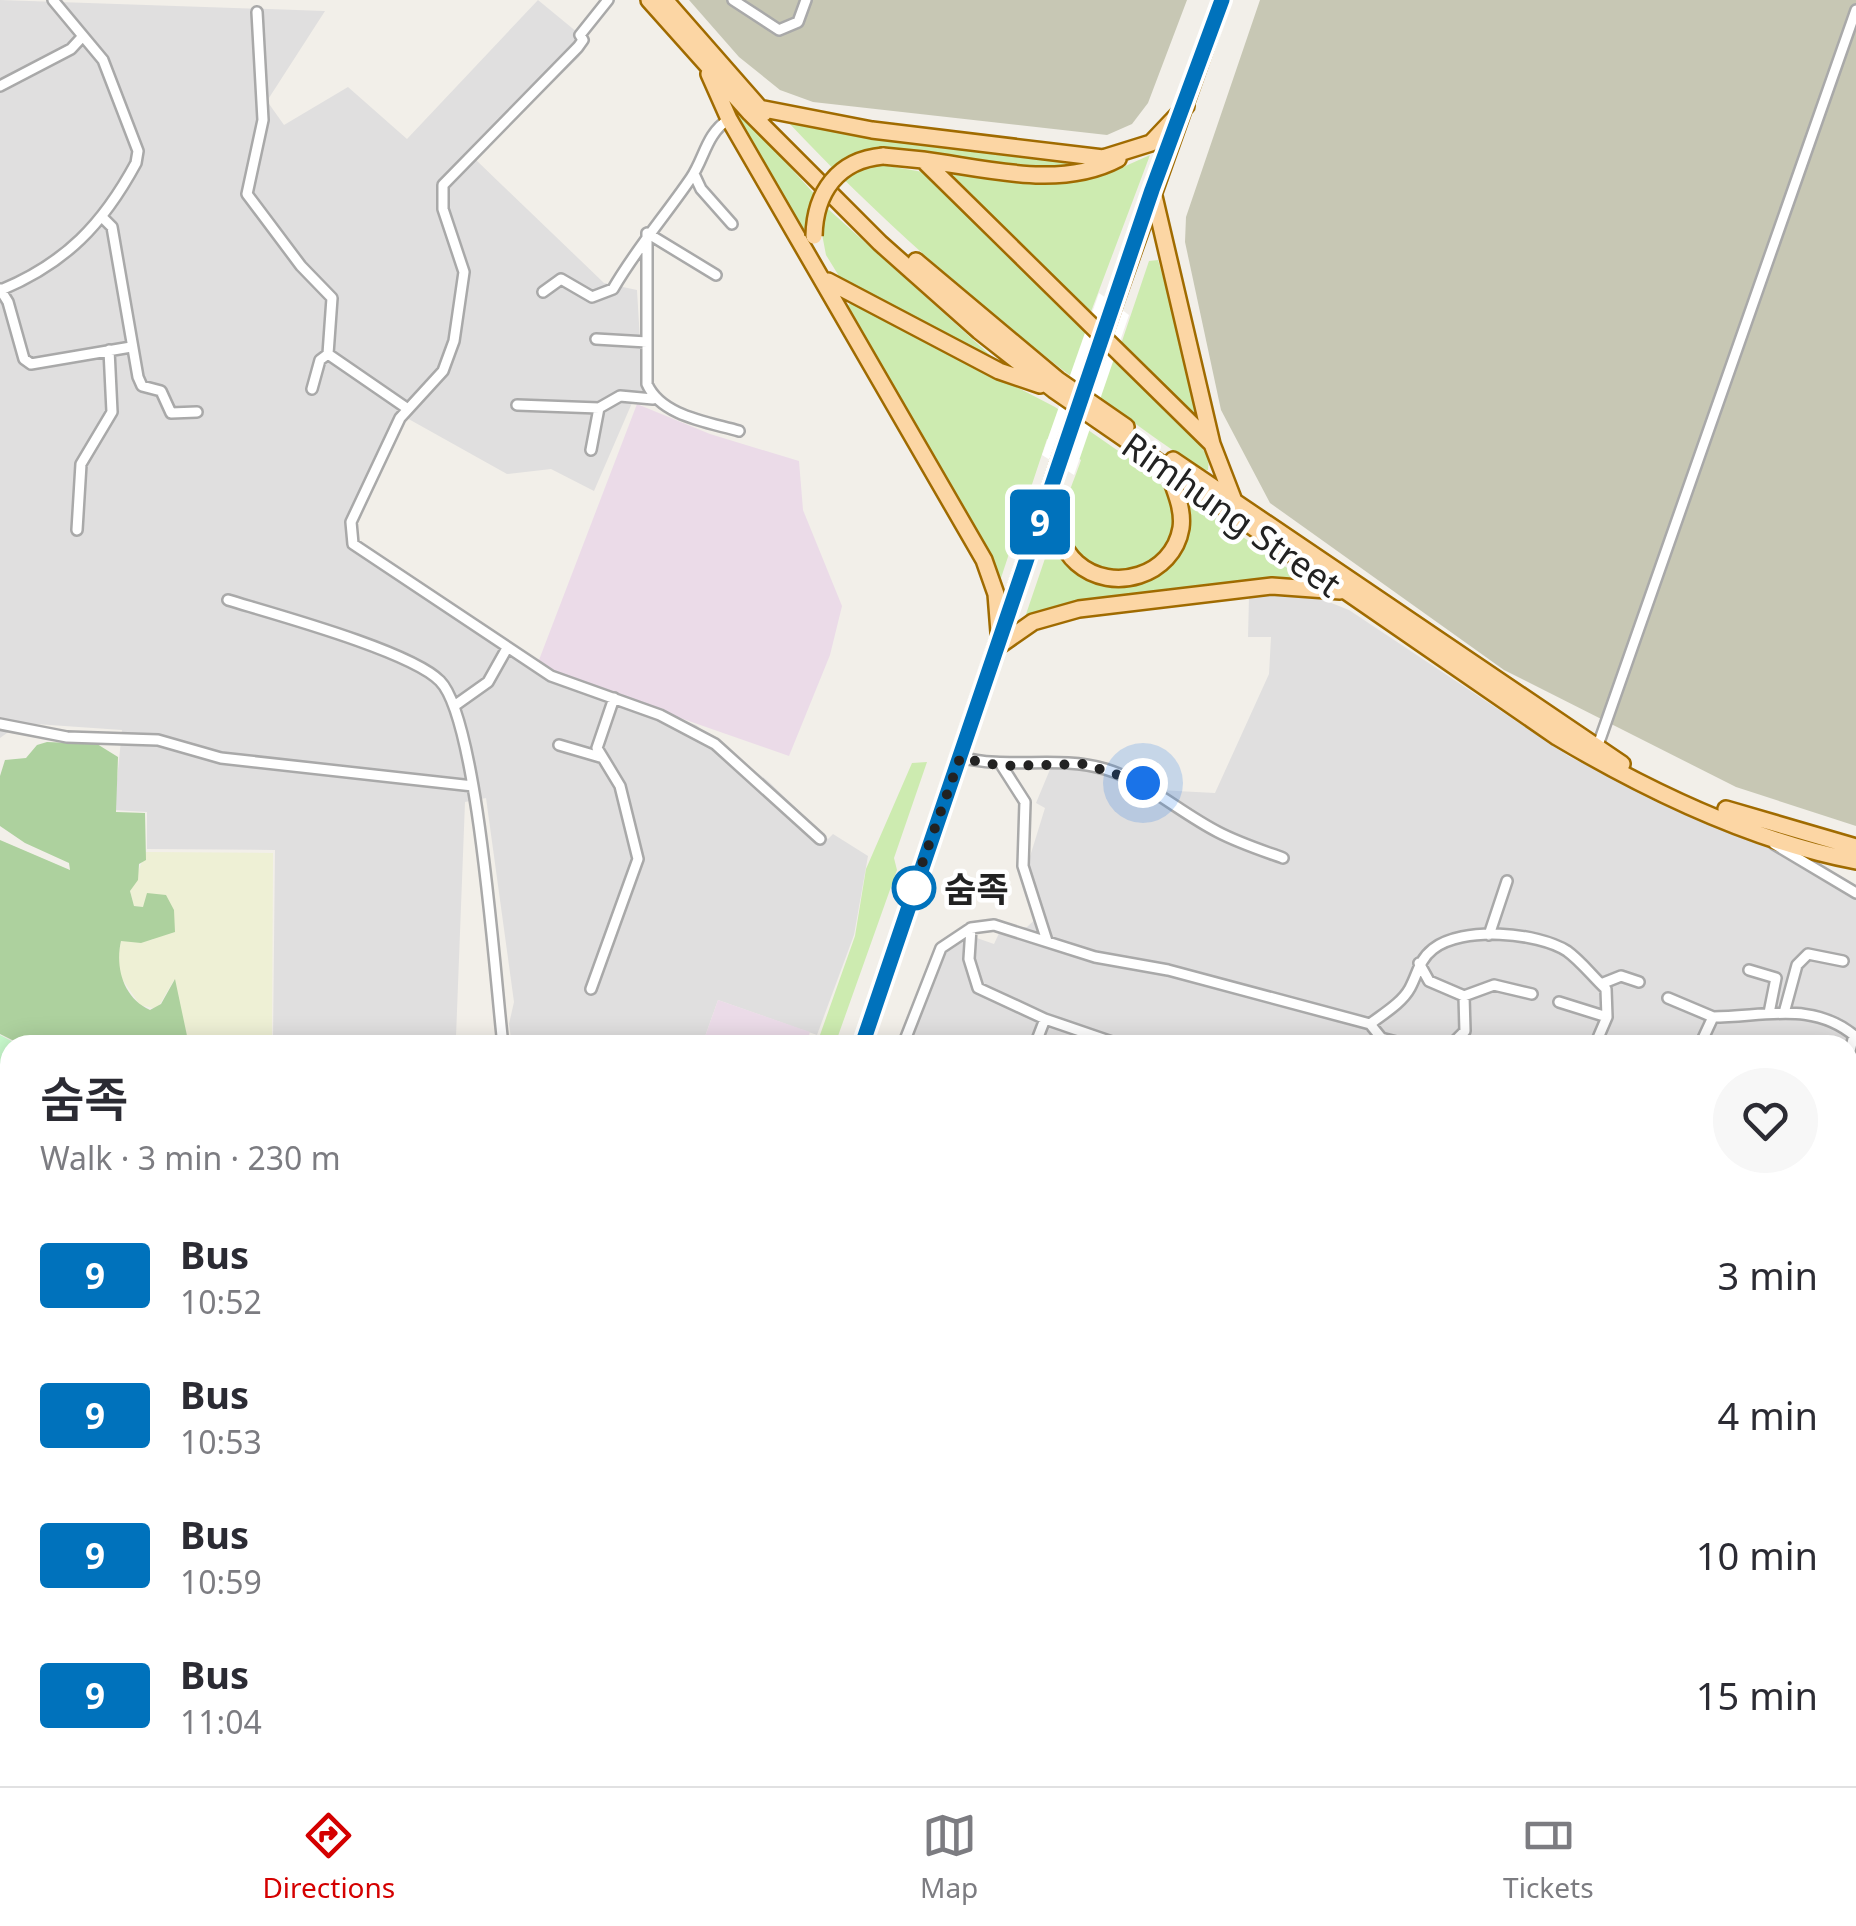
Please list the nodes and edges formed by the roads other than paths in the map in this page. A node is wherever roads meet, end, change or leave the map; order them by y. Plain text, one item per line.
1 (53, 0) edge
2 (608, 0) edge
3 (649, 0) edge
4 (665, 0) edge
5 (732, 0) edge
6 (806, 0) edge
7 (1222, 0) edge
8 (1856, 10) edge
9 (258, 12) dead end
10 (83, 36) junction
11 (703, 61) junction
12 (0, 86) edge
13 (1186, 106) junction
14 (759, 108) junction
15 (728, 119) junction
16 (1130, 152) junction
17 (922, 160) junction
18 (694, 174) junction
19 (1152, 190) junction
20 (103, 218) junction
21 (732, 224) dead end
22 (647, 233) junction
23 (716, 275) dead end
24 (821, 275) junction
25 (1, 289) edge
26 (543, 292) dead end
27 (596, 338) dead end
28 (648, 342) junction
29 (131, 348) junction
30 (109, 350) junction
31 (328, 354) junction
32 (312, 389) dead end
33 (1054, 390) junction
34 (653, 398) junction
35 (517, 405) dead end
36 (405, 408) junction
37 (600, 408) junction
38 (197, 412) dead end
39 (740, 432) dead end
40 (1212, 444) junction
41 (590, 450) dead end
42 (1167, 468) junction
43 (1048, 499) junction
44 (1234, 501) junction
45 (77, 530) dead end
46 (1343, 591) junction
47 (228, 600) dead end
48 (1000, 645) junction
49 (506, 650) junction
50 (614, 698) junction
51 (457, 704) junction
52 (0, 724) edge
53 (560, 745) dead end
54 (1597, 748) junction
55 (600, 758) junction
56 (960, 758) junction
57 (1002, 766) junction
58 (473, 786) junction
59 (1750, 830) junction
60 (820, 839) dead end
61 (1856, 847) edge
62 (1282, 858) dead end
63 (1856, 861) edge
64 (1507, 881) dead end
65 (1856, 892) edge
66 (971, 928) junction
67 (1490, 935) junction
68 (1047, 941) junction
69 (1844, 961) dead end
70 (1419, 963) junction
71 (1749, 970) dead end
72 (1639, 982) dead end
73 (1601, 984) junction
74 (592, 990) dead end
75 (1532, 994) dead end
76 (1464, 996) junction
77 (1668, 998) dead end
78 (1559, 1002) dead end
79 (1769, 1013) junction
80 (1784, 1013) junction
81 (1607, 1017) junction
82 (1713, 1017) junction
83 (1046, 1019) junction
84 (1370, 1024) junction
85 (502, 1035) edge
86 (865, 1035) edge
87 (907, 1035) edge
88 (1039, 1035) edge
89 (1092, 1035) edge
90 (1379, 1035) edge
91 (1461, 1035) edge
92 (1599, 1035) edge
93 (1705, 1035) edge
94 (1854, 1035) edge

1 - 10 street
2 - 36 street
3 - 11 main road, Rimhung Street
4 - 14 main road, Rimhung Street
5 - 6 street
7 - 13 main road
8 - 54 street
9 - 31 street
10 - 12 street
10 - 20 street
11 - 15 main road
11 - 33 main road, Rimhung Street
13 - 16 main road
13 - 19 main road
14 - 16 main road
14 - 44 main road, Rimhung Street
15 - 18 street
15 - 24 main road
16 - 17 main road
17 - 24 main road, bridge
17 - 40 main road
18 - 21 street
18 - 22 street
19 - 40 main road
19 - 43 main road, bridge
20 - 25 street
20 - 29 street
22 - 23 street
22 - 26 street
22 - 28 street
24 - 33 main road
24 - 48 main road
25 - 30 street
27 - 28 street
28 - 34 street
29 - 30 street
29 - 38 street
30 - 45 street
31 - 32 street
31 - 36 street
33 - 42 main road, Rimhung Street
34 - 37 street
34 - 39 street
35 - 37 street
36 - 49 street
37 - 41 street
40 - 44 main road
42 - 43 main road
42 - 46 main road, Rimhung Street
43 - 48 main road
44 - 54 main road, Rimhung Street
46 - 48 main road
46 - 59 main road, Rimhung Street
47 - 51 street
48 - 56 main road
49 - 50 street
49 - 51 street
50 - 55 street
50 - 60 street
51 - 58 street
52 - 58 street
53 - 55 street
54 - 61 main road, Rimhung Street
55 - 74 street
56 - 57 street
56 - 86 main road
57 - 62 street
57 - 68 street
58 - 85 street
59 - 63 main road, Rimhung Street
59 - 65 street
64 - 67 street
66 - 68 street
66 - 83 street
66 - 87 street
67 - 70 street
67 - 73 street
68 - 84 street
69 - 80 street
70 - 76 street
70 - 84 street
71 - 79 street
72 - 73 street
73 - 81 street
75 - 76 street
76 - 91 street
77 - 82 street
78 - 81 street
79 - 80 street
79 - 82 street
80 - 94 street
81 - 92 street
82 - 93 street
83 - 88 street
83 - 89 street
84 - 90 street

